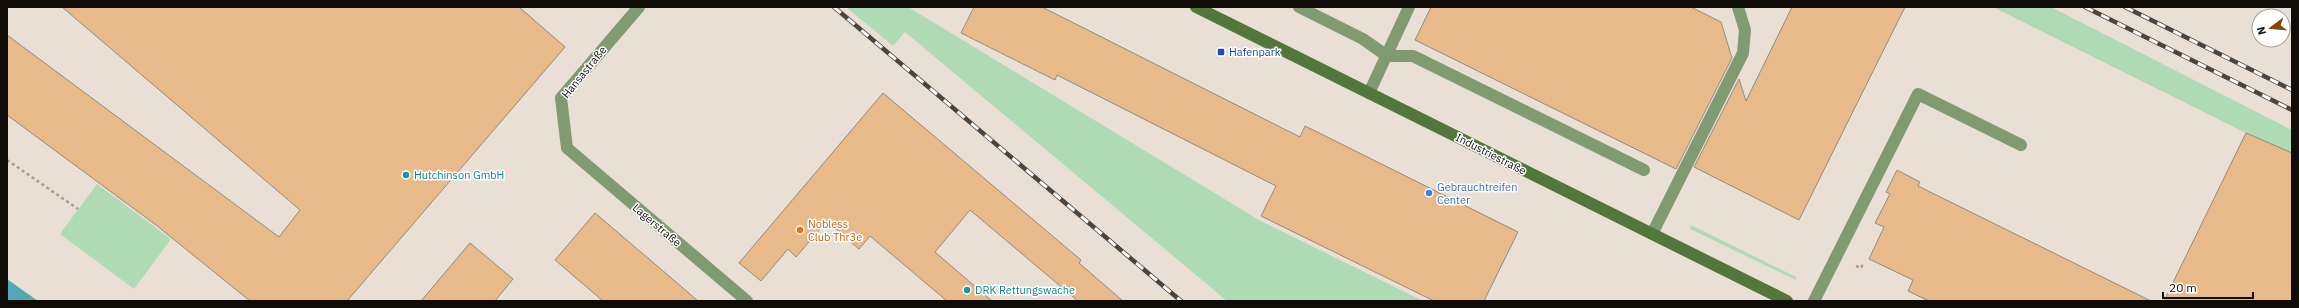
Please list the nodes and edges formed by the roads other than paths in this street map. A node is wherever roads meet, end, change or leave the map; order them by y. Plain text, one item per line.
1 (639, 7) edge
2 (1196, 7) edge
3 (1299, 7) edge
4 (1409, 7) edge
5 (1738, 7) edge
6 (1387, 56) junction
7 (1369, 93) junction
8 (2021, 145) dead end
9 (567, 148) joint
10 (1644, 170) dead end
11 (1652, 234) junction
12 (747, 301) edge
13 (1787, 301) edge
14 (1814, 301) edge

1 - 9 street, Hansastraße
2 - 7 street, Industriestraße
3 - 6 street
4 - 6 street
5 - 11 street
6 - 7 street
6 - 10 street
7 - 11 street, Industriestraße
8 - 14 street
9 - 12 street, Lagerstraße
11 - 13 street, Industriestraße

